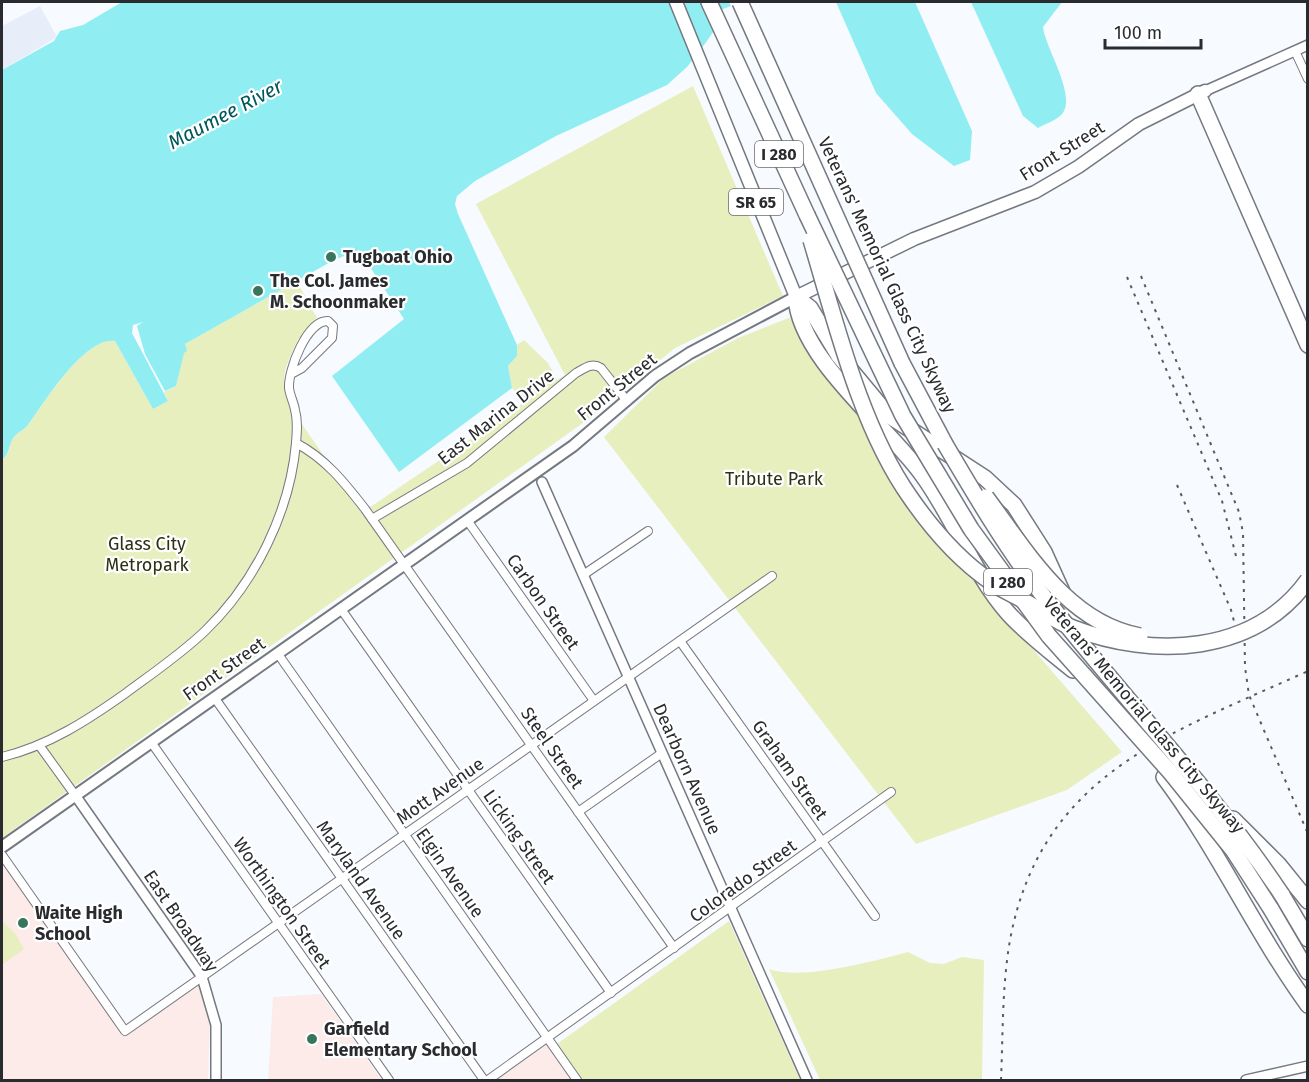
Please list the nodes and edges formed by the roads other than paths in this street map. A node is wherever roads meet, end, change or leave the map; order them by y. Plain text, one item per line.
1 (676, 2) edge
2 (710, 2) edge
3 (740, 2) edge
4 (1308, 45) edge
5 (1295, 51) junction
6 (1308, 79) edge
7 (1202, 92) junction
8 (807, 214) junction
9 (796, 297) junction
10 (1308, 323) edge
11 (1308, 345) edge
12 (291, 375) junction
13 (627, 401) junction
14 (296, 443) junction
15 (945, 444) junction
16 (537, 470) junction
17 (542, 482) joint
18 (372, 519) junction
19 (467, 520) junction
20 (648, 531) dead end
21 (405, 565) junction
22 (1308, 566) edge
23 (583, 575) junction
24 (772, 576) dead end
25 (1308, 580) edge
26 (341, 609) junction
27 (680, 641) junction
28 (278, 654) junction
29 (628, 677) junction
30 (214, 698) junction
31 (594, 701) junction
32 (151, 742) junction
33 (39, 745) junction
34 (532, 745) junction
35 (662, 753) junction
36 (2, 757) edge
37 (468, 790) junction
38 (891, 792) dead end
39 (75, 795) junction
40 (578, 812) junction
41 (405, 834) junction
42 (823, 842) junction
43 (2, 847) edge
44 (2, 855) edge
45 (342, 879) junction
46 (1308, 902) edge
47 (731, 908) junction
48 (875, 916) dead end
49 (278, 923) junction
50 (1308, 939) edge
51 (674, 948) junction
52 (1308, 972) edge
53 (202, 977) junction
54 (611, 993) junction
55 (1308, 1005) edge
56 (548, 1039) junction
57 (1308, 1066) edge
58 (216, 1080) edge
59 (389, 1080) edge
60 (484, 1080) edge
61 (488, 1080) edge
62 (577, 1080) edge
63 (807, 1080) edge
64 (1246, 1080) edge

1 - 9 main road, SR 65
2 - 8 highway, Veterans' Memorial Glass City Skyway / I 280
3 - 15 highway, Veterans' Memorial Glass City Skyway / I 280, bridge
4 - 5 street, Front Street
5 - 6 street
5 - 7 street, Front Street
7 - 9 main road, Front Street
7 - 10 highway
7 - 11 highway
8 - 25 highway, bridge
8 - 52 highway, Veterans' Memorial Glass City Skyway / I 280, bridge
9 - 13 main road, Front Street
9 - 46 highway
9 - 55 highway
12 - 12 street
12 - 14 street
13 - 16 main road, Front Street
13 - 18 street, East Marina Drive
14 - 18 street, Steel Street
14 - 33 street
15 - 22 highway, bridge
15 - 50 highway, Veterans' Memorial Glass City Skyway / I 280, bridge
16 - 17 street, Dearborn Avenue
16 - 19 main road, Front Street
17 - 23 street, Dearborn Avenue
18 - 21 street, Steel Street
19 - 21 main road, Front Street
19 - 31 street, Carbon Street
20 - 23 street
21 - 26 main road, Front Street
21 - 34 street, Steel Street
23 - 29 street, Dearborn Avenue
24 - 27 street, Mott Avenue
26 - 28 main road, Front Street
26 - 37 street, Licking Street
27 - 29 street, Mott Avenue
27 - 42 street, Graham Street
28 - 30 main road, Front Street
28 - 41 street, Elgin Avenue
29 - 31 street, Mott Avenue
29 - 35 street, Dearborn Avenue
30 - 32 main road, Front Street
30 - 45 street, Maryland Avenue
31 - 34 street, Mott Avenue
32 - 39 main road, Front Street
32 - 49 street, Worthington Street
33 - 36 street
33 - 39 street
34 - 37 street, Mott Avenue
34 - 40 street, Steel Street
35 - 40 street
35 - 47 street, Dearborn Avenue
37 - 41 street, Mott Avenue
37 - 54 street, Licking Street
38 - 42 street, Colorado Street
39 - 43 main road, Front Street
39 - 53 street, East Broadway
40 - 51 street, Steel Street
41 - 45 street, Mott Avenue
41 - 56 street, Elgin Avenue
42 - 47 street, Colorado Street
42 - 48 street, Graham Street
44 - 53 street, Mott Avenue
45 - 49 street, Mott Avenue
45 - 60 street, Maryland Avenue
47 - 51 street, Colorado Street
47 - 63 street, Dearborn Avenue
49 - 53 street, Mott Avenue
49 - 59 street, Worthington Street
51 - 54 street, Colorado Street
53 - 58 street, East Broadway
54 - 56 street, Colorado Street
56 - 61 street, Colorado Street
56 - 62 street, Elgin Avenue
57 - 64 street

